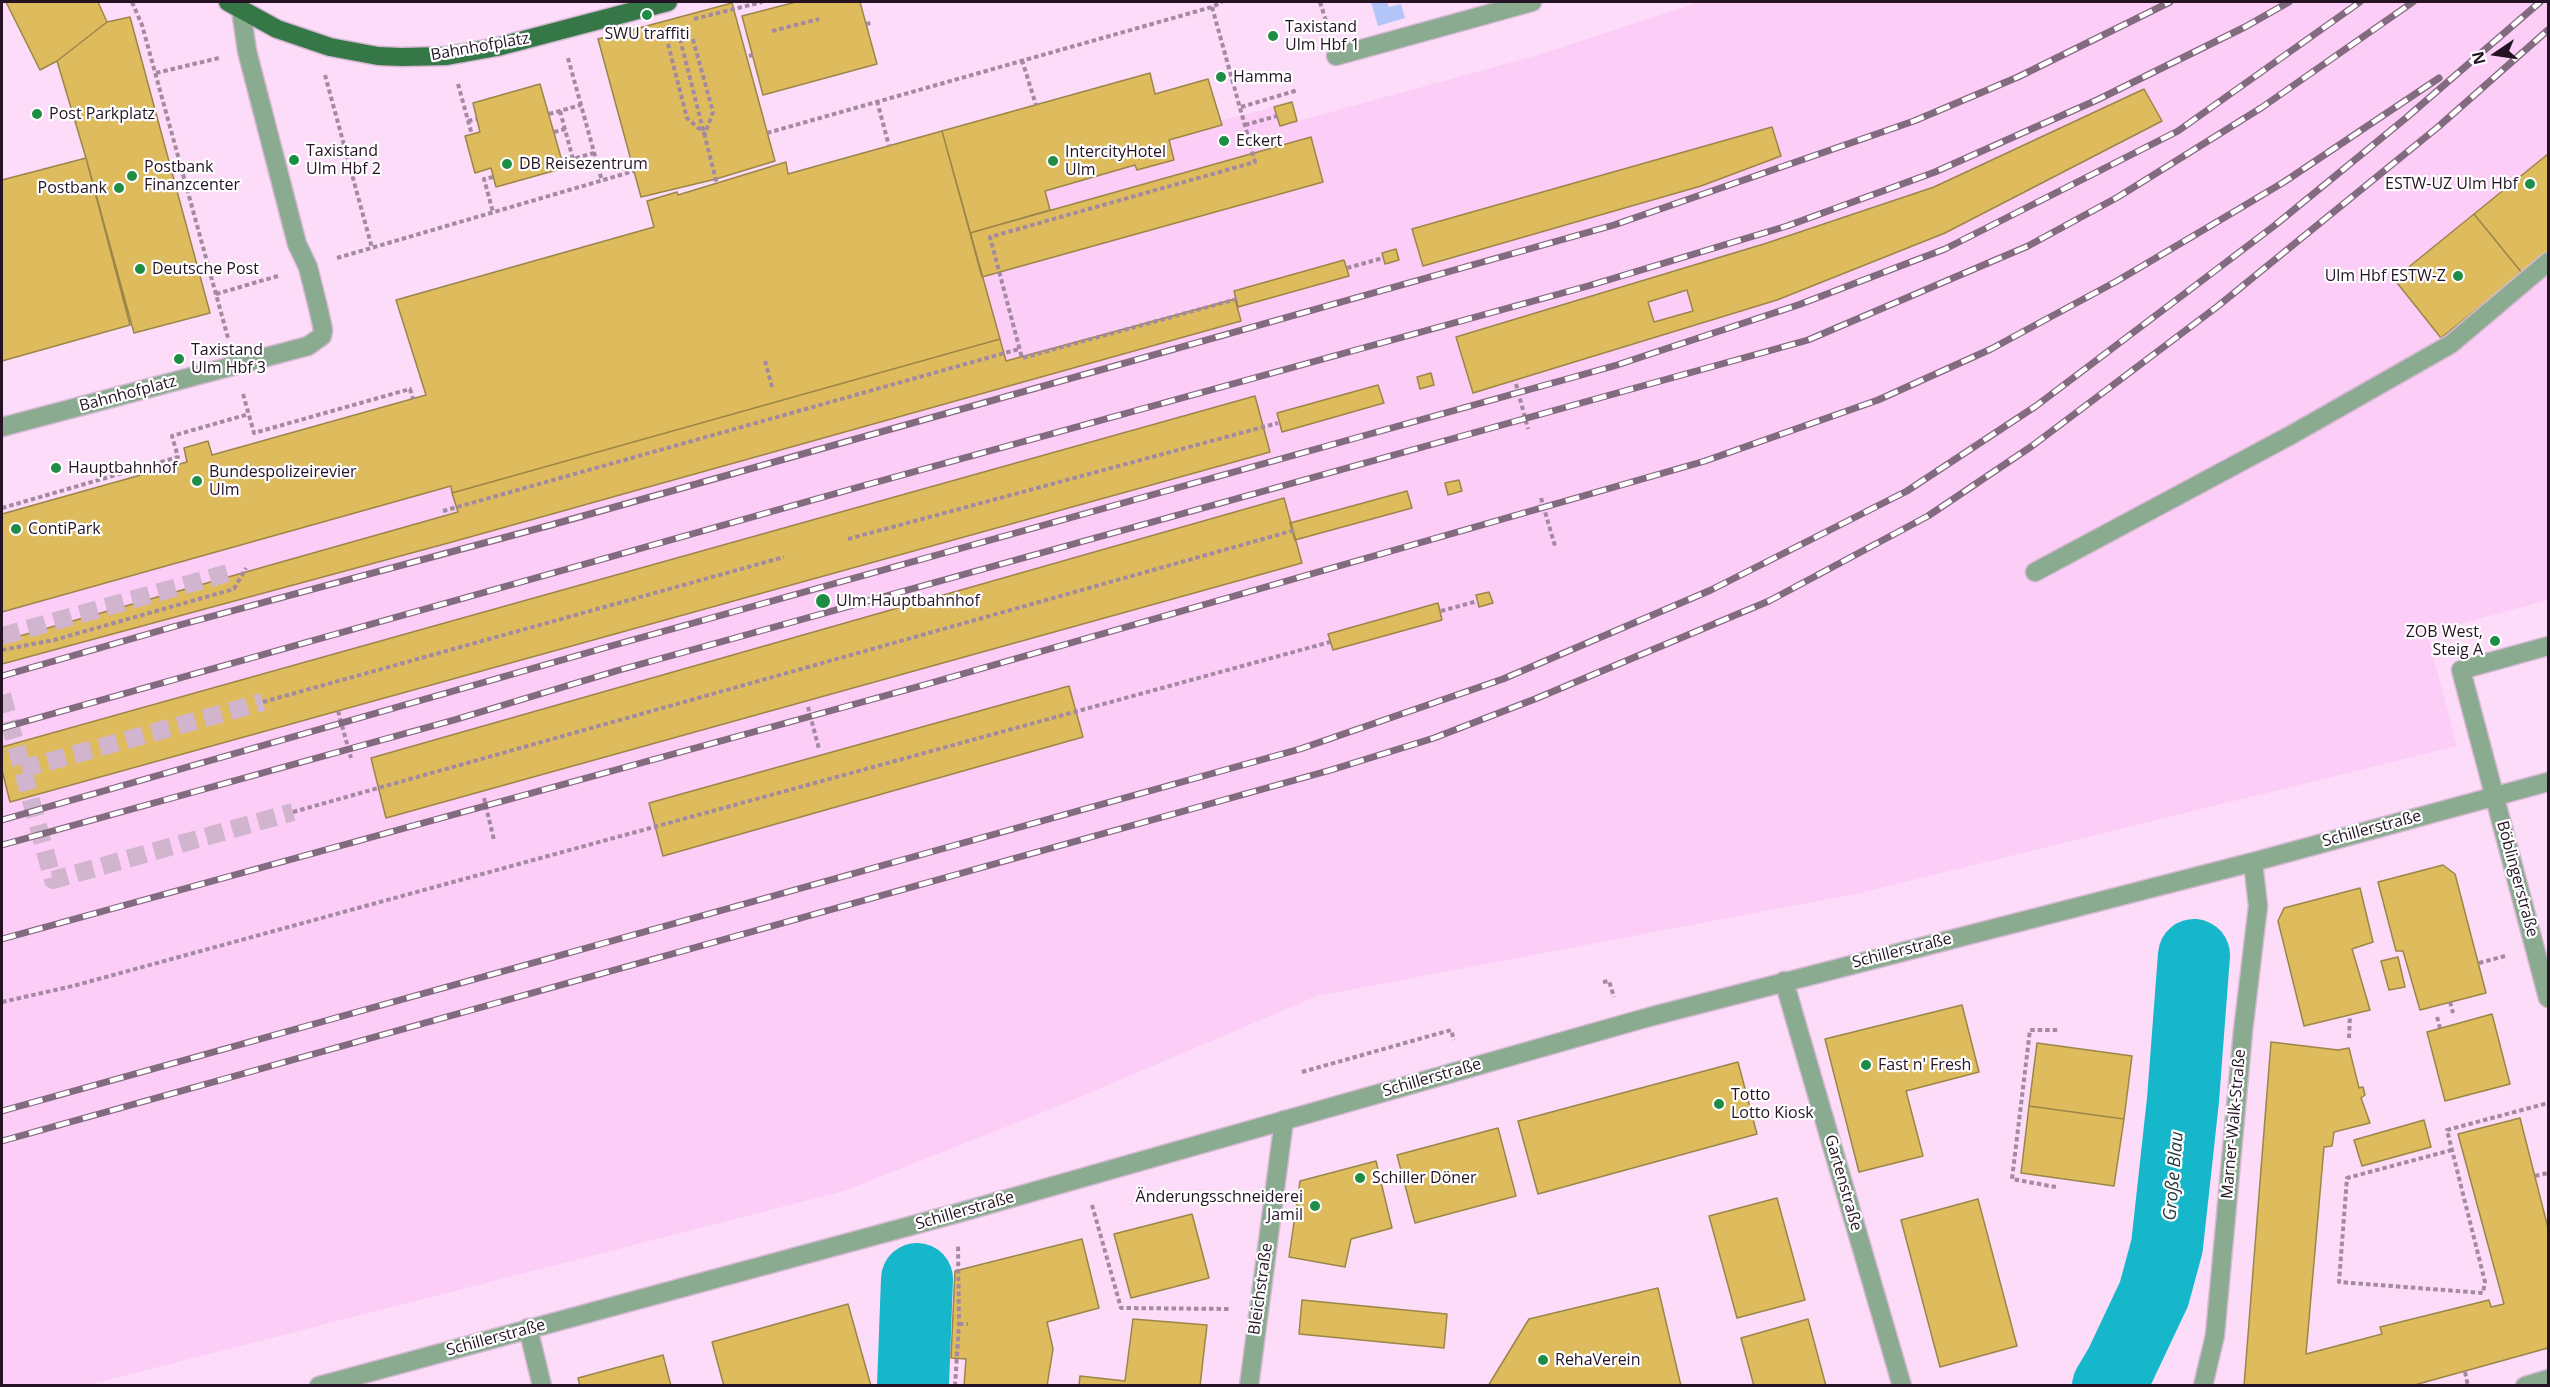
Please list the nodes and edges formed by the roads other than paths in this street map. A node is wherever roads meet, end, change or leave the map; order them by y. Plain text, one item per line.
1 (668, 2) edge
2 (1532, 2) edge
3 (242, 10) edge
4 (1336, 56) dead end
5 (2548, 262) edge
6 (308, 267) junction
7 (2, 428) edge
8 (2035, 572) dead end
9 (2548, 646) edge
10 (2548, 782) edge
11 (2494, 796) junction
12 (2253, 862) junction
13 (1784, 981) junction
14 (2548, 998) edge
15 (1284, 1120) junction
16 (528, 1329) junction
17 (2548, 1379) edge
18 (319, 1386) edge
19 (542, 1386) edge
20 (1249, 1386) edge
21 (1902, 1386) edge
22 (2203, 1386) edge
23 (2525, 1386) edge

1 - 3 main road, Bahnhofplatz
2 - 4 street
3 - 6 street, Bahnhofplatz
3 - 6 street, Bahnhofplatz
5 - 8 street
6 - 7 street, Bahnhofplatz
9 - 11 street, Böblingerstraße
10 - 11 street, Schillerstraße
11 - 12 street, Schillerstraße
11 - 14 street, Böblingerstraße
12 - 13 street, Schillerstraße
12 - 22 street, Marner-Walk-Straße
13 - 15 street, Schillerstraße
13 - 21 street, Gartenstraße
15 - 16 street, Schillerstraße
15 - 20 street, Bleichstraße
16 - 18 street, Schillerstraße
16 - 19 street
17 - 23 street

